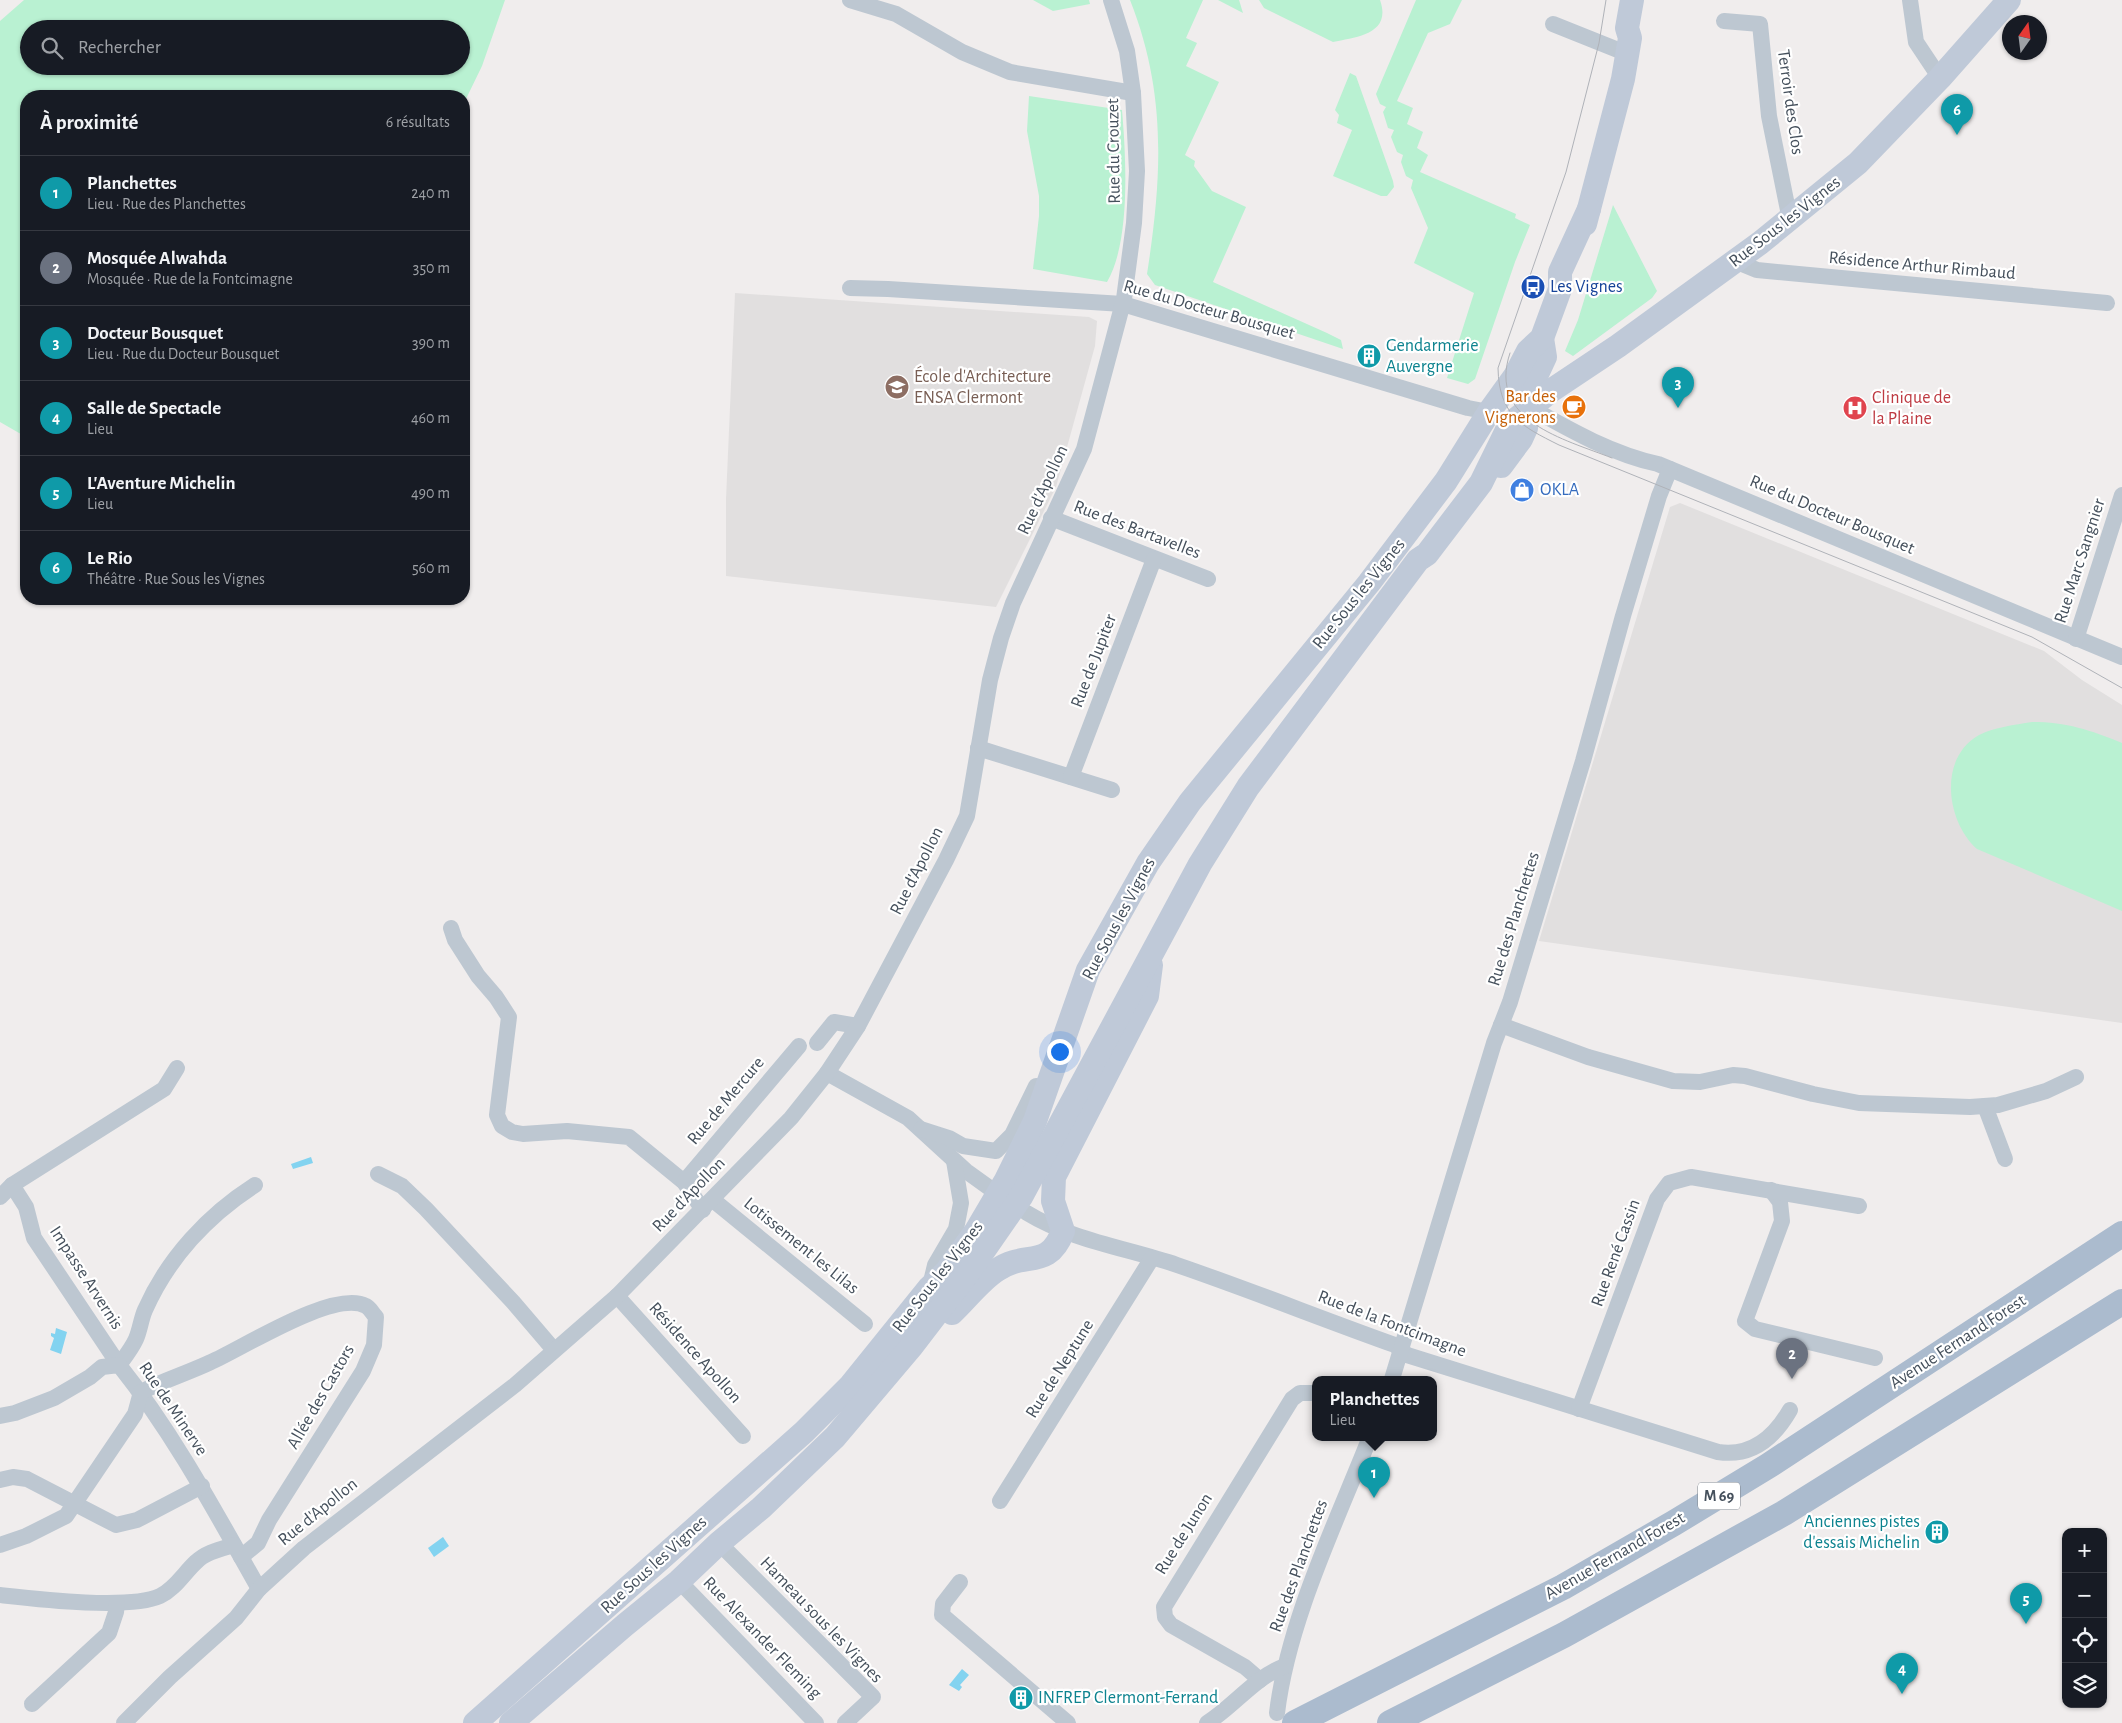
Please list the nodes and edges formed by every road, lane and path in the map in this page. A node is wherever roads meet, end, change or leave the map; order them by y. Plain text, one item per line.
1 (850, 0) edge
2 (1111, 0) edge
3 (1632, 0) edge
4 (1640, 0) edge
5 (1910, 0) edge
6 (2009, 0) edge
7 (1724, 21) dead end
8 (1553, 24) dead end
9 (1629, 46) junction
10 (1940, 78) junction
11 (1133, 93) junction
12 (1790, 220) junction
13 (1735, 261) junction
14 (850, 288) dead end
15 (2107, 303) dead end
16 (1123, 304) junction
17 (1543, 347) junction
18 (1578, 373) junction
19 (1529, 407) junction
20 (1489, 412) junction
21 (1670, 469) junction
22 (1480, 483) junction
23 (2122, 495) edge
24 (1052, 518) junction
25 (1154, 559) junction
26 (1208, 579) dead end
27 (2076, 638) junction
28 (2122, 657) edge
29 (978, 748) junction
30 (1071, 777) junction
31 (1112, 790) dead end
32 (451, 928) dead end
33 (1150, 956) junction
34 (1501, 1025) junction
35 (858, 1026) junction
36 (1067, 1036) junction
37 (818, 1043) dead end
38 (799, 1046) dead end
39 (177, 1068) dead end
40 (827, 1073) junction
41 (2076, 1077) dead end
42 (1985, 1106) junction
43 (920, 1129) junction
44 (2005, 1159) dead end
45 (954, 1161) junction
46 (378, 1174) dead end
47 (684, 1182) junction
48 (12, 1185) junction
49 (255, 1185) dead end
50 (991, 1189) dead end
51 (1771, 1190) junction
52 (0, 1197) edge
53 (708, 1205) junction
54 (1859, 1206) dead end
55 (1027, 1213) dead end
56 (1063, 1231) junction
57 (2122, 1234) edge
58 (1152, 1258) junction
59 (929, 1288) junction
60 (617, 1296) junction
61 (2122, 1302) edge
62 (930, 1323) junction
63 (865, 1324) dead end
64 (554, 1350) junction
65 (1401, 1350) junction
66 (1875, 1358) dead end
67 (119, 1365) junction
68 (1393, 1376) edge
69 (141, 1392) junction
70 (1312, 1394) edge
71 (1579, 1409) junction
72 (1790, 1410) dead end
73 (0, 1416) edge
74 (743, 1436) dead end
75 (1368, 1441) edge
76 (0, 1480) edge
77 (202, 1486) junction
78 (1000, 1501) dead end
79 (76, 1503) junction
80 (718, 1543) junction
81 (0, 1544) edge
82 (237, 1551) junction
83 (679, 1581) junction
84 (960, 1582) dead end
85 (259, 1590) junction
86 (0, 1595) edge
87 (117, 1603) junction
88 (1284, 1666) junction
89 (1260, 1680) junction
90 (32, 1704) dead end
91 (1286, 1718) edge
92 (124, 1723) edge
93 (475, 1723) edge
94 (511, 1723) edge
95 (816, 1723) edge
96 (844, 1723) edge
97 (1068, 1723) edge
98 (1207, 1723) edge
99 (1390, 1723) edge

1 - 11 street
2 - 11 street, Rue du Crouzet
3 - 9 street
4 - 9 street
5 - 10 street
6 - 10 street, Rue Sous les Vignes
7 - 12 street, Terroir des Clos
8 - 9 street
9 - 17 street
10 - 12 street, Rue Sous les Vignes
11 - 16 street, Rue du Crouzet
12 - 13 street, Rue Sous les Vignes
13 - 15 street, Résidence Arthur Rimbaud
13 - 18 street, Rue Sous les Vignes
14 - 16 street, Rue du Docteur Bousquet
16 - 20 street, Rue du Docteur Bousquet
16 - 24 street, Rue d'Apollon
17 - 18 street
17 - 19 street
17 - 20 street
18 - 19 street, Rue Sous les Vignes
19 - 20 street, Rue Sous les Vignes
19 - 21 street, Rue du Docteur Bousquet
19 - 22 street, Rue Sous les Vignes
20 - 22 street, Rue Sous les Vignes
20 - 36 street, Rue Sous les Vignes
21 - 27 street, Rue du Docteur Bousquet
21 - 34 street, Rue des Planchettes
22 - 33 street, Rue Sous les Vignes
23 - 27 street, Rue Marc Sangnier
24 - 25 street, Rue des Bartavelles
24 - 29 street, Rue d'Apollon
25 - 26 street, Rue des Bartavelles
25 - 30 street, Rue de Jupiter
27 - 28 street, Rue du Docteur Bousquet
29 - 30 street
29 - 35 street, Rue d'Apollon
30 - 31 street
32 - 47 street
33 - 56 street
33 - 62 street, Rue Sous les Vignes
34 - 42 street
34 - 65 street, Rue des Planchettes
35 - 37 street
35 - 40 street, Rue d'Apollon
36 - 43 street
36 - 59 street, Rue Sous les Vignes
38 - 47 street, Rue de Mercure
39 - 48 street
40 - 43 street
40 - 53 street, Rue d'Apollon
41 - 42 street
42 - 44 street
43 - 45 street
45 - 50 street
45 - 59 street
46 - 64 street
47 - 53 street
48 - 52 street
48 - 67 street, Impasse Arvernis
49 - 67 street
51 - 54 street, Rue René Cassin
51 - 66 street
51 - 71 street, Rue René Cassin
53 - 60 street, Rue d'Apollon
53 - 63 street, Lotissement les Lilas
55 - 56 street, Rue de la Fontcimagne
56 - 58 street, Rue de la Fontcimagne
56 - 62 street
57 - 91 main road, Avenue Fernand Forest / M 69
58 - 65 street, Rue de la Fontcimagne
58 - 78 street, Rue de Neptune
59 - 93 street, Rue Sous les Vignes
60 - 64 street, Rue d'Apollon
60 - 74 street, Résidence Apollon
61 - 99 main road, M 69
62 - 80 street, Rue Sous les Vignes
64 - 85 street, Rue d'Apollon
65 - 68 street, Rue des Planchettes
65 - 71 street, Rue de la Fontcimagne
67 - 69 street, Rue de Minerve
67 - 73 street, Rue de Minerve
69 - 77 street, Rue de Minerve
69 - 79 street
69 - 82 street, Allée des Castors
70 - 89 street, Rue de Junon
71 - 72 street, Rue de la Fontcimagne
75 - 88 street, Rue des Planchettes
76 - 79 street
77 - 79 street
77 - 82 street, Rue de Minerve
79 - 81 street
80 - 83 street, Rue Sous les Vignes
80 - 96 street, Hameau sous les Vignes
82 - 85 street, Rue de Minerve
82 - 87 street
83 - 94 street, Rue Sous les Vignes
83 - 95 street, Rue Alexander Fleming
84 - 97 street
85 - 92 street, Rue d'Apollon
86 - 87 street
87 - 90 street
88 - 89 street
88 - 91 street, Rue des Planchettes
89 - 98 street

